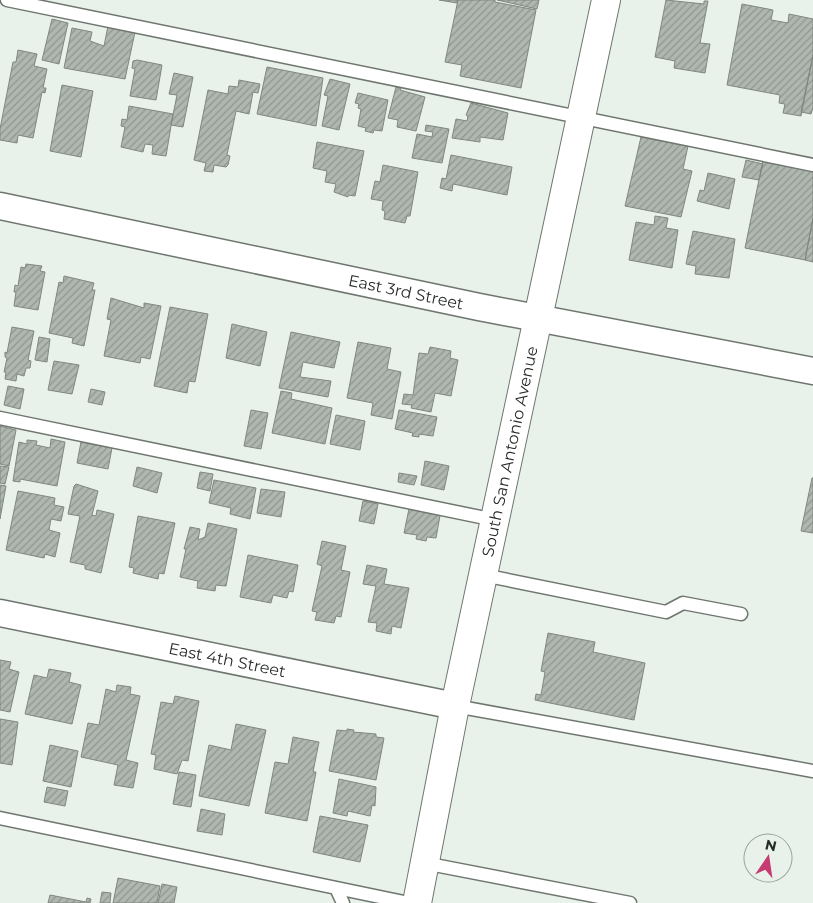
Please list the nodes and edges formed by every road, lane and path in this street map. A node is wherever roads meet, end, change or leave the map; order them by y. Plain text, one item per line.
1 (7, 0) edge
2 (606, 0) edge
3 (581, 117) junction
4 (813, 165) edge
5 (0, 206) edge
6 (538, 319) junction
7 (813, 370) edge
8 (0, 418) edge
9 (495, 520) junction
10 (483, 575) junction
11 (0, 613) edge
12 (741, 614) dead end
13 (455, 706) junction
14 (813, 771) edge
15 (0, 818) edge
16 (424, 863) junction
17 (336, 888) junction
18 (343, 903) edge
19 (409, 903) edge
20 (417, 903) edge
21 (630, 903) edge

1 - 3 lane
2 - 3 main road, South San Antonio Avenue
3 - 4 lane
3 - 6 main road, South San Antonio Avenue
5 - 6 street, East 3rd Street
6 - 7 street, East 3rd Street
6 - 9 main road, South San Antonio Avenue
8 - 9 lane
9 - 10 main road, South San Antonio Avenue
10 - 12 lane
10 - 13 main road, South San Antonio Avenue
11 - 13 street, East 4th Street
13 - 14 lane
13 - 16 main road, South San Antonio Avenue
15 - 17 lane
16 - 20 main road, South San Antonio Avenue
16 - 21 lane
17 - 18 lane
17 - 19 lane

